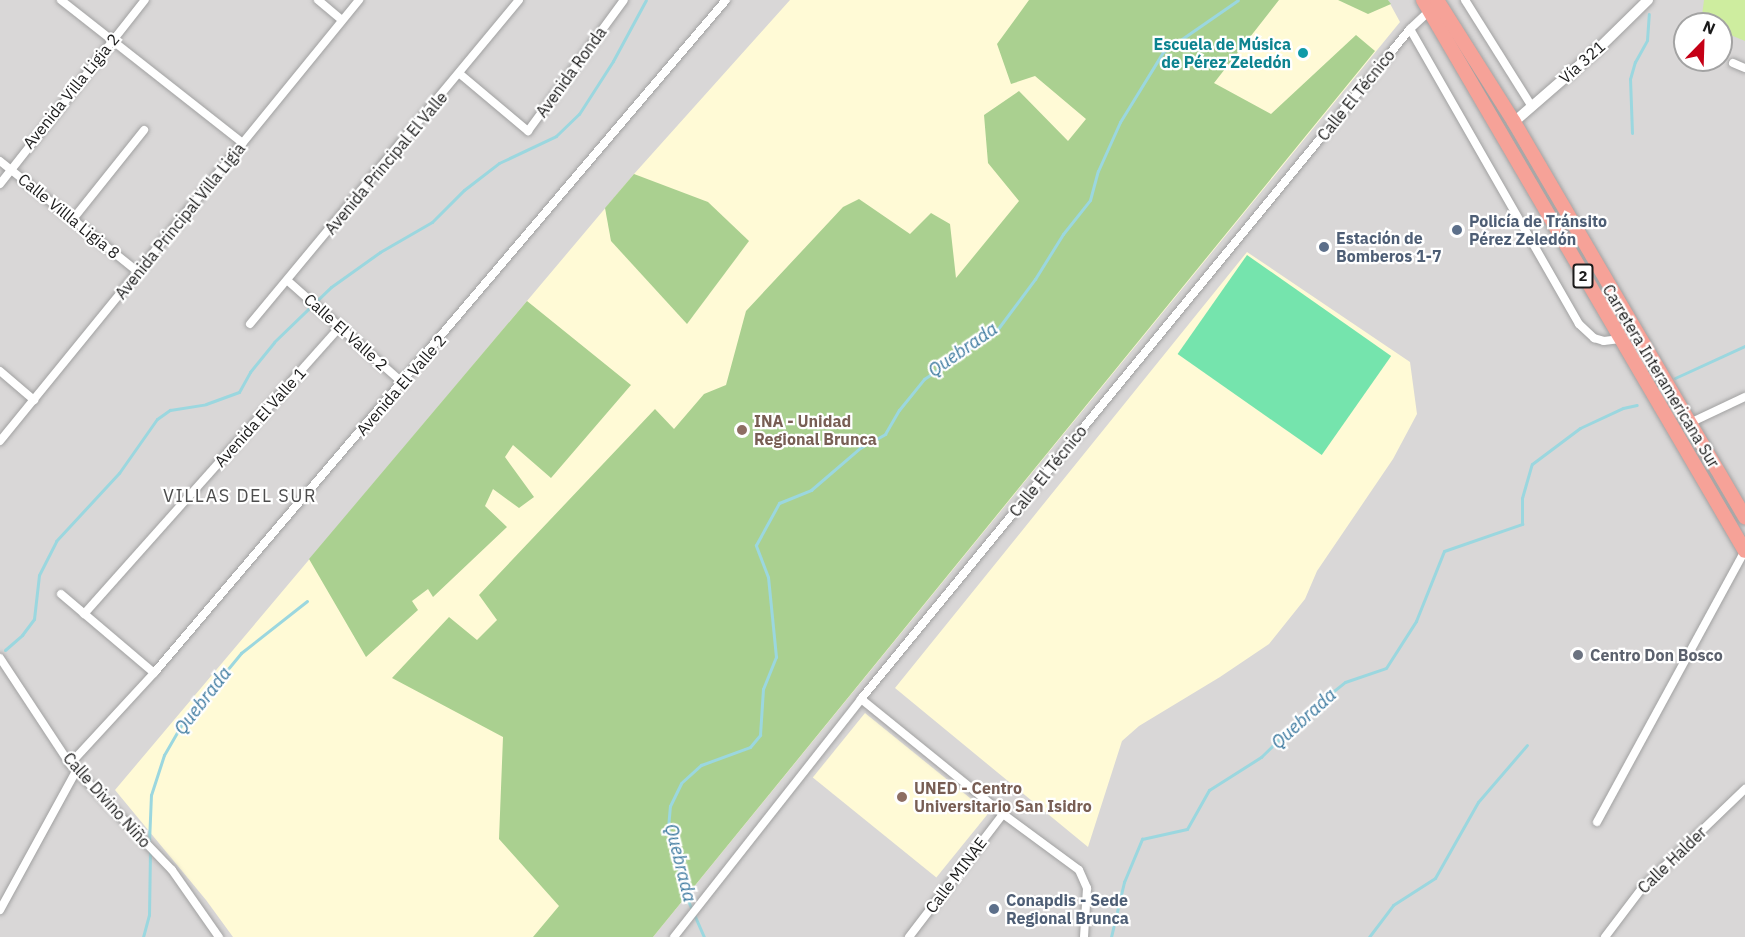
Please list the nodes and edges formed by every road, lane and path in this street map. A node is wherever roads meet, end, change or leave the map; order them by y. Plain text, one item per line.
1 (61, 0) edge
2 (145, 0) edge
3 (318, 0) edge
4 (359, 0) edge
5 (519, 0) edge
6 (624, 0) edge
7 (726, 0) edge
8 (1466, 0) edge
9 (1648, 0) edge
10 (1428, 3) edge
11 (342, 20) junction
12 (1410, 29) junction
13 (112, 40) junction
14 (1733, 63) dead end
15 (1460, 64) junction
16 (1745, 68) edge
17 (460, 75) junction
18 (1532, 107) junction
19 (1514, 122) junction
20 (144, 130) dead end
21 (243, 143) junction
22 (0, 161) edge
23 (10, 168) junction
24 (1526, 178) junction
25 (0, 184) edge
26 (73, 219) junction
27 (138, 272) junction
28 (288, 281) junction
29 (250, 324) dead end
30 (340, 327) junction
31 (1620, 339) junction
32 (0, 371) edge
33 (403, 383) junction
34 (1745, 397) edge
35 (34, 400) junction
36 (1690, 423) junction
37 (0, 441) edge
38 (1745, 517) edge
39 (1745, 551) edge
40 (61, 594) dead end
41 (84, 614) junction
42 (0, 658) edge
43 (154, 673) junction
44 (861, 699) junction
45 (70, 764) junction
46 (76, 771) junction
47 (1745, 789) edge
48 (1003, 814) junction
49 (1597, 822) dead end
50 (0, 910) edge
51 (219, 937) edge
52 (674, 937) edge
53 (909, 937) edge
54 (1084, 937) edge
55 (1605, 937) edge

1 - 13 street
2 - 13 street, Avenida Villa Ligia 2
3 - 11 street
4 - 11 street, Avenida Principal Villa Ligia
5 - 17 street, Avenida Principal El Valle
6 - 17 street, Avenida Ronda
7 - 33 street, Avenida El Valle 2
8 - 18 street
9 - 18 street, Vía 321
10 - 12 street, Calle El Técnico
10 - 15 highway, Carretera Interamericana Sur / 2
10 - 19 highway, Carretera Interamericana Sur / 2
11 - 21 street, Avenida Principal Villa Ligia
12 - 31 street
12 - 44 street, Calle El Técnico
13 - 21 street
13 - 23 street, Avenida Villa Ligia 2
14 - 16 street
15 - 19 highway
15 - 24 highway, Carretera Interamericana Sur / 2
17 - 28 street, Avenida Principal El Valle
18 - 19 street, Vía 321
19 - 24 highway
19 - 36 highway, Carretera Interamericana Sur / 2
20 - 26 street
21 - 27 street, Avenida Principal Villa Ligia
22 - 23 street, Calle Villla Ligia 8
23 - 25 street, Avenida Villa Ligia 2
23 - 26 street, Calle Villla Ligia 8
24 - 31 highway, Carretera Interamericana Sur / 2
26 - 27 street, Calle Villla Ligia 8
27 - 35 street, Avenida Principal Villa Ligia
28 - 29 street, Avenida Principal El Valle
28 - 30 street, Calle El Valle 2
30 - 33 street, Calle El Valle 2
30 - 41 street, Avenida El Valle 1
31 - 39 highway, Carretera Interamericana Sur / 2
32 - 35 street
33 - 43 street, Avenida El Valle 2
34 - 36 street
35 - 37 street, Avenida Principal Villa Ligia
36 - 38 highway, Carretera Interamericana Sur / 2
39 - 49 street
40 - 41 street
41 - 43 street
42 - 45 street, Calle Divino Niño
43 - 45 street, Avenida El Valle 2
44 - 48 street
44 - 52 street, Calle El Técnico
45 - 46 street, Calle Divino Niño
46 - 50 street
46 - 51 street, Calle Divino Niño
47 - 55 street, Calle Halder
48 - 53 street, Calle MINAE
48 - 54 street

